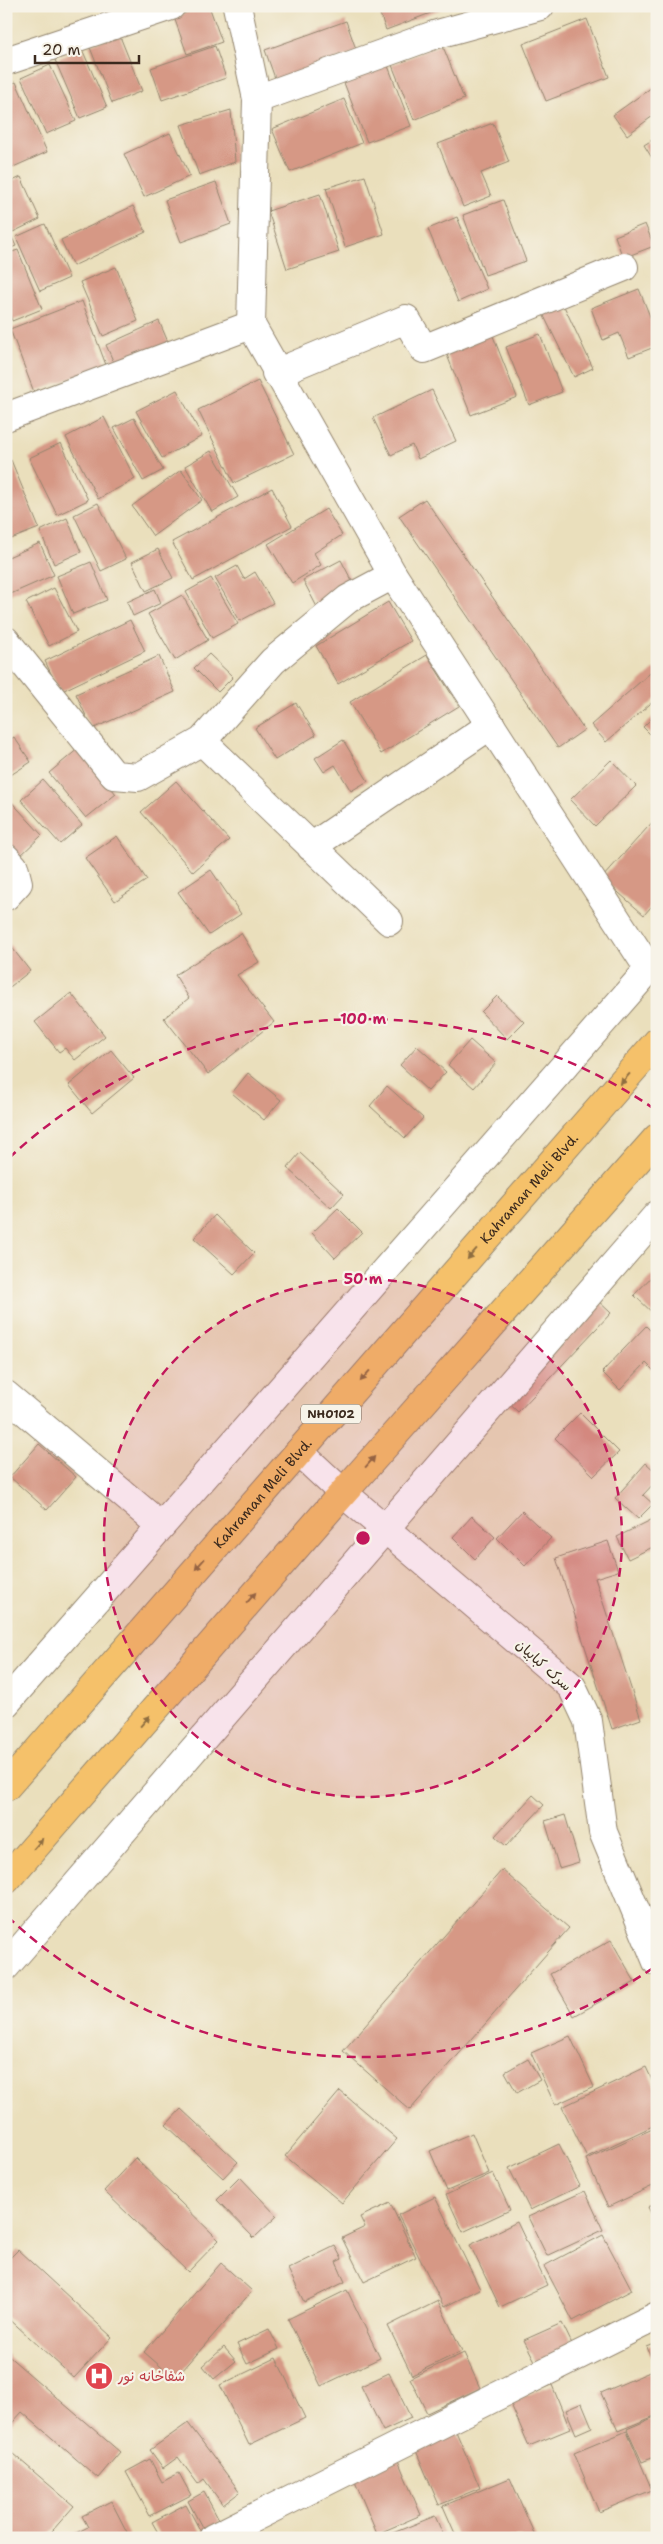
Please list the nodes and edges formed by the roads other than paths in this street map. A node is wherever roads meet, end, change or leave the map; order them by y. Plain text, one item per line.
1 (171, 6) edge
2 (237, 6) edge
3 (540, 6) edge
4 (6, 61) edge
5 (257, 98) junction
6 (624, 266) dead end
7 (251, 325) junction
8 (276, 373) junction
9 (6, 416) edge
10 (393, 576) junction
11 (6, 641) edge
12 (491, 725) junction
13 (202, 742) junction
14 (311, 847) junction
15 (6, 858) edge
16 (6, 896) edge
17 (389, 921) dead end
18 (653, 965) edge
19 (657, 1042) edge
20 (657, 1138) edge
21 (657, 1215) edge
22 (6, 1394) edge
23 (298, 1452) junction
24 (342, 1493) junction
25 (161, 1526) junction
26 (385, 1529) junction
27 (6, 1703) edge
28 (6, 1787) edge
29 (6, 1880) edge
30 (657, 1962) edge
31 (6, 1966) edge
32 (657, 2316) edge
33 (214, 2538) edge

1 - 4 street
2 - 5 street
3 - 5 street
5 - 7 street
6 - 8 street
7 - 8 street
7 - 9 street
8 - 10 street
10 - 12 street
10 - 13 street
11 - 13 street
12 - 14 street
12 - 18 street
13 - 14 street
14 - 17 street
15 - 16 street
18 - 25 street
19 -> 23 highway, Kahraman Meli Blvd. / NH0102
24 -> 20 highway
21 - 26 street
22 - 25 street
23 - 24 street, سرک کبابیان
23 -> 28 highway, Kahraman Meli Blvd. / NH0102
24 - 26 street, سرک کبابیان
29 -> 24 highway
25 - 27 street
26 - 30 street, سرک کبابیان
26 - 31 street
32 - 33 street

